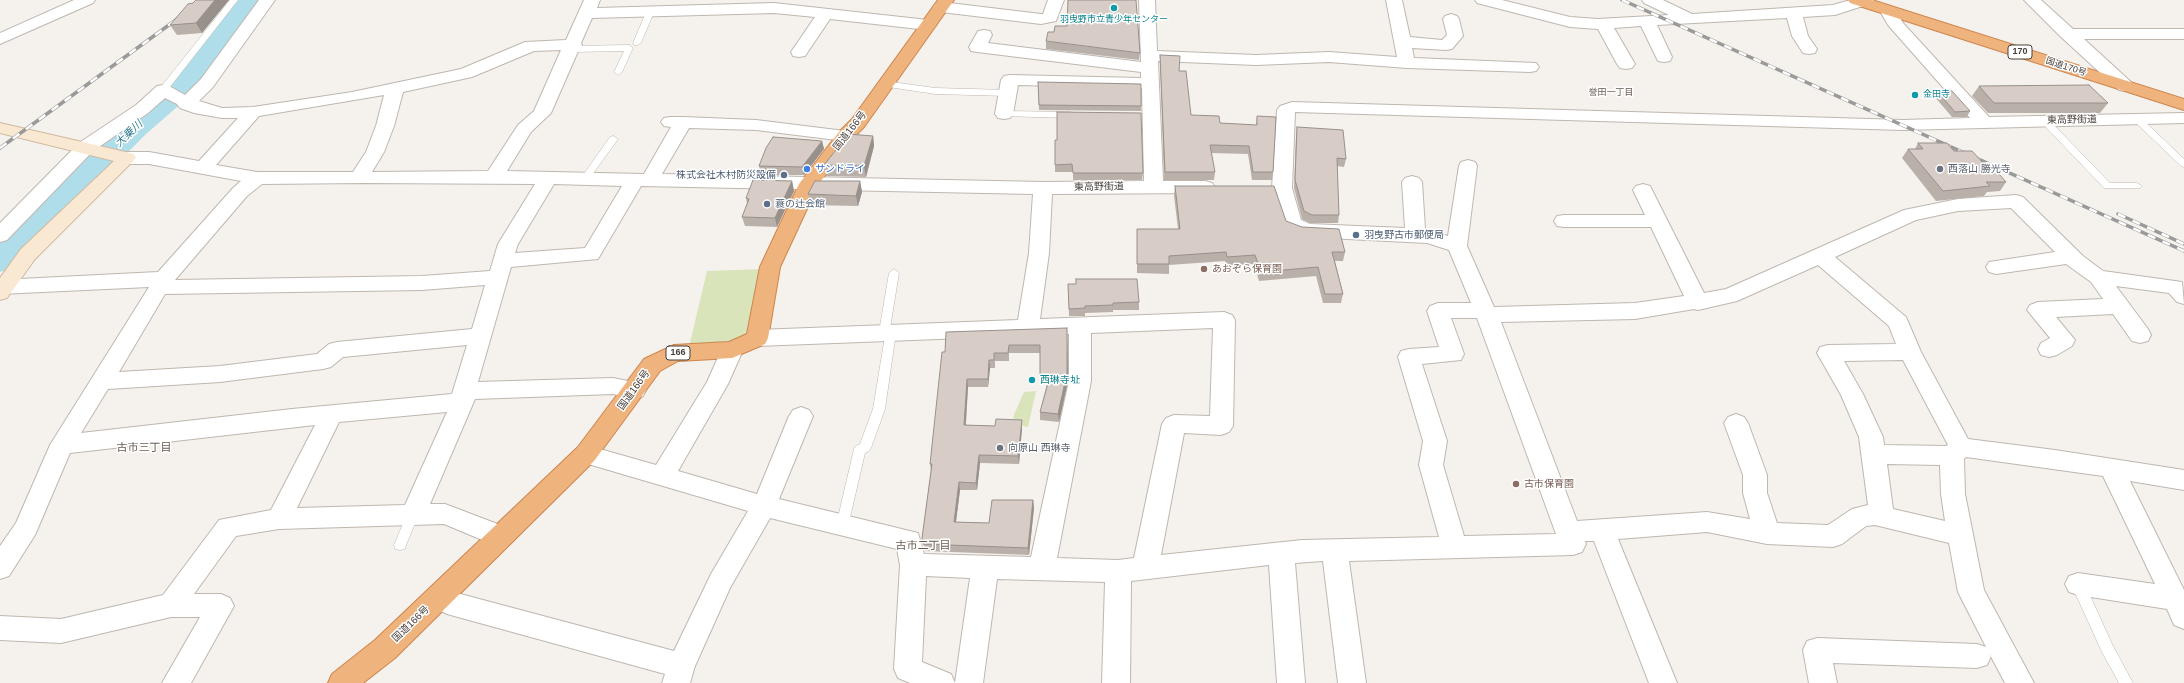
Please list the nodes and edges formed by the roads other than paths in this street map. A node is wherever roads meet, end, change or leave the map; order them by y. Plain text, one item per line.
1 (87, 0) edge
2 (234, 0) edge
3 (267, 0) edge
4 (1056, 0) edge
5 (1147, 0) edge
6 (1394, 0) edge
7 (1483, 0) edge
8 (1650, 0) edge
9 (2032, 0) edge
10 (1861, 1) edge
11 (744, 4) edge
12 (944, 4) edge
13 (590, 7) edge
14 (1888, 10) junction
15 (650, 12) junction
16 (826, 13) junction
17 (1794, 13) junction
18 (1451, 19) dead end
19 (1692, 20) junction
20 (1647, 22) junction
21 (1604, 24) junction
22 (928, 25) junction
23 (2066, 34) junction
24 (2184, 34) edge
25 (984, 35) dead end
26 (0, 40) edge
27 (1403, 42) junction
28 (637, 43) dead end
29 (573, 47) junction
30 (1809, 49) dead end
31 (799, 52) dead end
32 (1664, 57) dead end
33 (1408, 63) junction
34 (1626, 64) dead end
35 (1530, 67) dead end
36 (1149, 69) junction
37 (618, 72) dead end
38 (885, 84) junction
39 (2125, 86) junction
40 (395, 88) junction
41 (164, 91) junction
42 (1008, 93) junction
43 (185, 103) junction
44 (2184, 105) edge
45 (253, 112) junction
46 (1004, 114) joint
47 (1082, 115) edge
48 (2184, 118) edge
49 (2137, 119) junction
50 (2045, 121) junction
51 (1984, 122) junction
52 (0, 128) edge
53 (845, 136) junction
54 (613, 138) dead end
55 (90, 148) junction
56 (123, 157) junction
57 (2184, 164) edge
58 (1468, 166) dead end
59 (203, 168) junction
60 (494, 177) junction
61 (257, 178) junction
62 (358, 179) junction
63 (547, 179) junction
64 (584, 180) junction
65 (642, 181) junction
66 (1412, 182) dead end
67 (809, 184) junction
68 (2137, 186) dead end
69 (1154, 187) junction
70 (1226, 187) edge
71 (1043, 188) junction
72 (1643, 190) dead end
73 (1564, 221) dead end
74 (1658, 221) junction
75 (0, 236) edge
76 (1416, 236) junction
77 (1457, 246) junction
78 (1821, 256) junction
79 (2071, 256) junction
80 (1996, 267) dead end
81 (501, 269) junction
82 (894, 273) dead end
83 (2098, 277) junction
84 (162, 283) junction
85 (1, 289) edge
86 (2184, 297) edge
87 (1698, 303) junction
88 (2119, 306) junction
89 (1486, 312) junction
90 (1080, 325) junction
91 (1028, 327) junction
92 (888, 332) junction
93 (481, 336) junction
94 (2140, 336) dead end
95 (757, 338) junction
96 (2049, 349) dead end
97 (732, 350) junction
98 (1910, 352) junction
99 (102, 381) junction
100 (635, 390) junction
101 (463, 397) junction
102 (332, 414) junction
103 (801, 416) dead end
104 (1736, 423) dead end
105 (62, 446) junction
106 (1957, 452) junction
107 (586, 454) junction
108 (1874, 454) junction
109 (2111, 468) junction
110 (662, 476) junction
111 (2184, 480) edge
112 (764, 506) junction
113 (413, 514) junction
114 (1882, 517) junction
115 (279, 519) junction
116 (842, 526) junction
117 (1602, 530) junction
118 (1569, 532) junction
119 (1767, 533) junction
120 (1961, 535) junction
121 (500, 536) junction
122 (400, 545) dead end
123 (1455, 548) junction
124 (1335, 551) junction
125 (1280, 554) junction
126 (913, 565) junction
127 (985, 567) junction
128 (0, 568) edge
129 (1042, 569) junction
130 (1145, 570) junction
131 (1118, 571) junction
132 (2078, 584) joint
133 (438, 597) junction
134 (2179, 600) edge
135 (171, 605) junction
136 (0, 628) edge
137 (1977, 656) dead end
138 (679, 675) edge
139 (176, 683) edge
140 (342, 683) edge
141 (942, 683) edge
142 (969, 683) edge
143 (1116, 683) edge
144 (1291, 683) edge
145 (1352, 683) edge
146 (1663, 683) edge
147 (1823, 683) edge
148 (2020, 683) edge
149 (2126, 683) edge

1 - 26 street
2 - 41 lane
3 - 43 street
4 - 12 street
5 - 36 street
6 - 27 street
7 - 21 street
8 - 19 street
9 - 23 street
10 - 14 highway, 国道170号 / 170
10 - 17 street
11 - 15 street
11 - 16 street
12 - 22 highway, 国道166号
13 - 15 street
13 - 29 street
14 - 39 highway, 国道170号 / 170
14 - 51 street
15 - 28 lane
16 - 22 street
16 - 31 street
17 - 19 street
17 - 30 street
18 - 27 street
19 - 20 street
20 - 21 street
20 - 32 street
21 - 34 street
22 - 38 highway, 国道166号
23 - 24 street
23 - 39 street
25 - 36 street
27 - 33 street
29 - 37 lane
29 - 40 street
29 - 60 street
33 - 35 street
33 - 36 street
36 - 42 street
36 - 69 street
38 - 42 lane
38 - 53 highway, 国道166号
39 - 44 highway, 国道170号 / 170
40 - 45 street
40 - 62 street
41 - 43 street
41 - 55 street
42 - 46 street
43 - 45 street
45 - 59 street
46 - 47 lane
48 - 49 street, 東高野街道
49 - 50 street, 東高野街道
49 - 57 lane
50 - 51 street, 東高野街道
50 - 68 lane
51 - 76 street, 東高野街道
52 - 55 street
53 - 65 street
53 - 67 highway, 国道166号
54 - 64 lane
55 - 56 street
55 - 75 street
56 - 59 street, 東高野街道
56 - 85 street
58 - 77 street
59 - 61 street, 東高野街道
60 - 62 street, 東高野街道
60 - 63 street, 東高野街道
61 - 62 street, 東高野街道
61 - 84 street
63 - 64 street, 東高野街道
63 - 81 street
64 - 65 street, 東高野街道
65 - 67 street, 東高野街道
65 - 81 street
66 - 76 street
67 - 71 street, 東高野街道
67 - 95 highway, 国道166号
69 - 70 street, 東高野街道
69 - 71 street, 東高野街道
71 - 91 street
72 - 74 street
73 - 74 street
74 - 87 street
76 - 77 street
77 - 89 street
78 - 79 street
78 - 87 street
78 - 98 street
79 - 80 street
79 - 83 street
81 - 84 street
81 - 93 street
82 - 92 lane
83 - 86 street
83 - 88 street
84 - 85 street
84 - 99 street
87 - 89 street
88 - 94 street
88 - 96 street
89 - 118 street
89 - 123 street
90 - 91 street
90 - 129 street
90 - 130 street
91 - 92 street
92 - 95 street
92 - 116 lane
93 - 99 street
93 - 101 street
95 - 97 highway, 国道166号 / 166
97 - 100 highway, 国道166号 / 166
97 - 110 street
98 - 106 street
98 - 108 street
99 - 105 street
100 - 101 street
100 - 107 highway, 国道166号 / 166
101 - 102 street
101 - 113 street
102 - 105 street
102 - 115 street
103 - 112 street
104 - 119 street
105 - 128 street
106 - 108 street
106 - 109 street
106 - 120 street
107 - 110 street
107 - 121 highway, 国道166号 / 166
108 - 114 street
109 - 111 street
109 - 134 street
110 - 112 street
112 - 116 street
112 - 138 street
113 - 115 street
113 - 121 street
113 - 122 lane
114 - 119 street
114 - 120 street
115 - 135 street
116 - 126 street
117 - 118 street
117 - 119 street
117 - 146 street
118 - 123 street
120 - 148 street
121 - 133 highway, 国道166号 / 166
123 - 124 street
124 - 125 street
124 - 145 street
125 - 130 street
125 - 144 street
126 - 127 street
126 - 141 street
127 - 129 street
127 - 142 street
129 - 131 street
130 - 131 street
131 - 143 street
132 - 134 street
132 - 149 lane
133 - 138 street
133 - 140 highway, 国道166号 / 166
135 - 136 street
135 - 139 street
137 - 147 street

